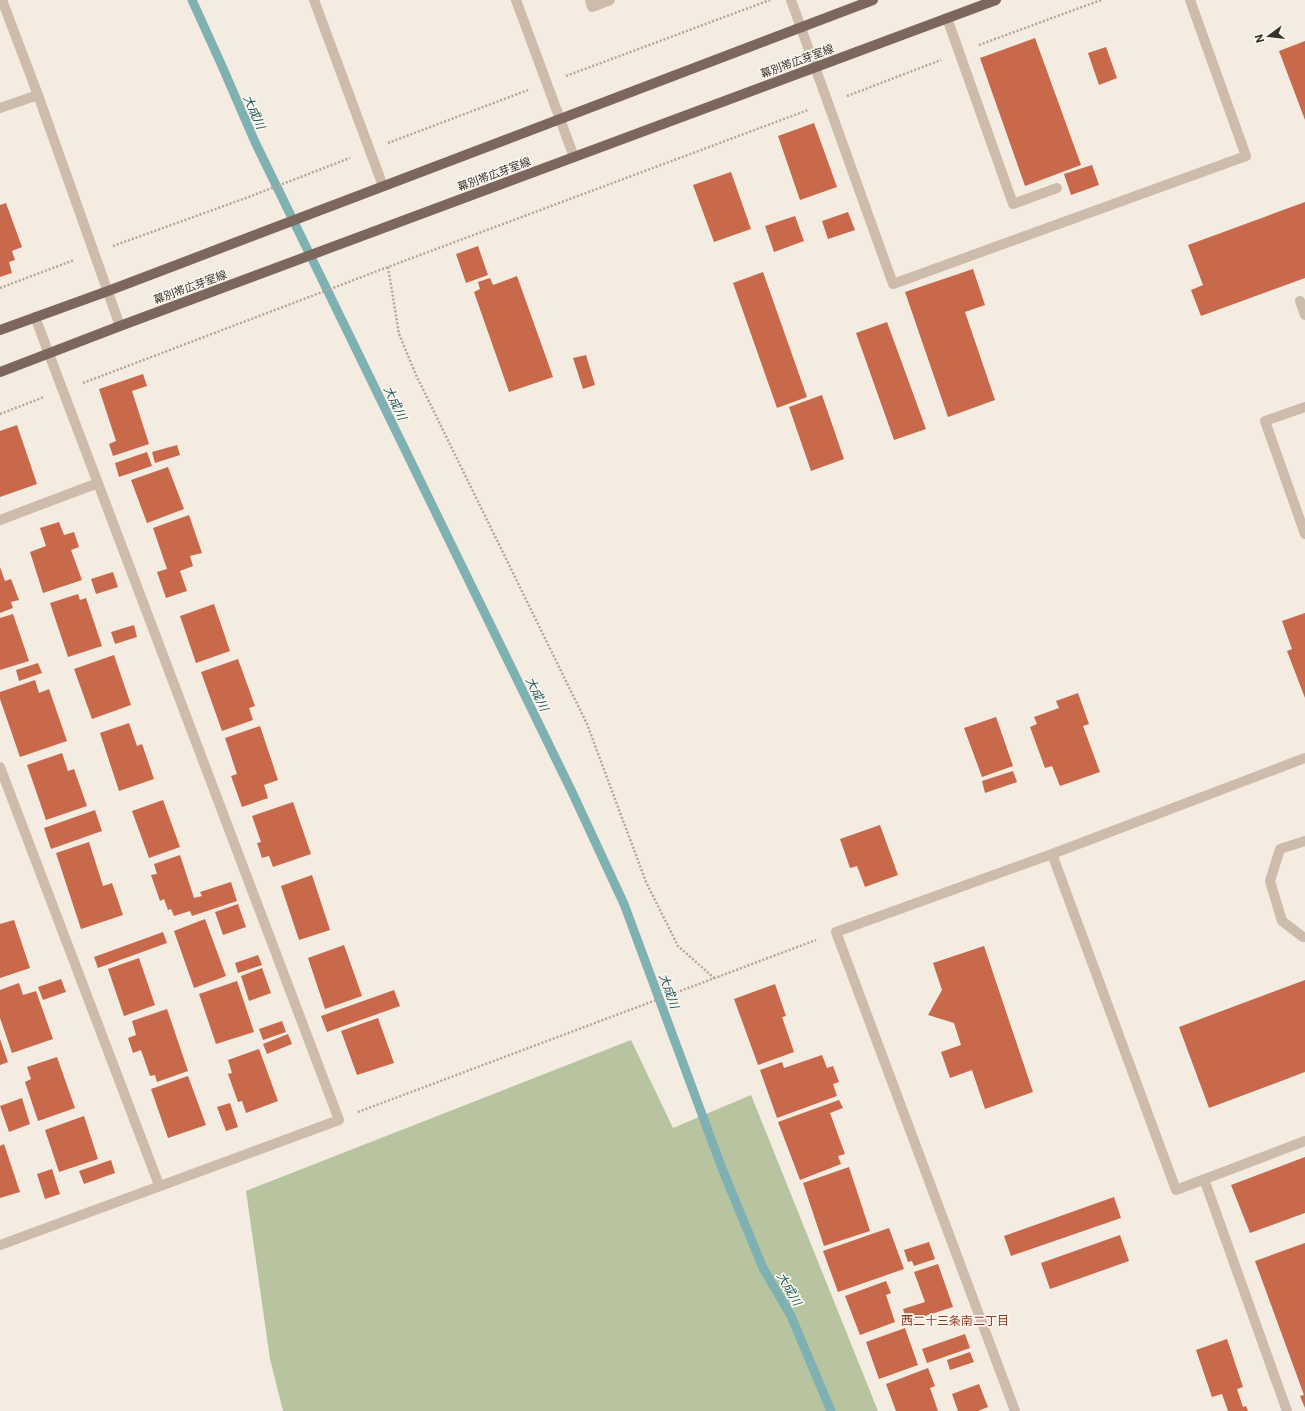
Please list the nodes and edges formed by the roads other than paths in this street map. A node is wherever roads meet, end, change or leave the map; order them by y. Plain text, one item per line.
1 (2, 0) edge
2 (314, 0) edge
3 (516, 0) edge
4 (590, 0) edge
5 (610, 0) edge
6 (791, 0) edge
7 (873, 0) edge
8 (996, 0) edge
9 (1190, 0) edge
10 (947, 18) junction
11 (800, 28) junction
12 (815, 68) junction
13 (38, 95) junction
14 (0, 108) edge
15 (560, 118) junction
16 (574, 157) junction
17 (383, 186) junction
18 (1057, 188) dead end
19 (108, 291) junction
20 (1300, 301) dead end
21 (1305, 315) edge
22 (36, 317) junction
23 (120, 326) junction
24 (0, 330) edge
25 (49, 353) junction
26 (0, 372) edge
27 (1305, 407) edge
28 (98, 483) junction
29 (0, 520) edge
30 (1305, 534) edge
31 (1305, 758) edge
32 (0, 767) edge
33 (1305, 841) edge
34 (1052, 854) junction
35 (1305, 937) edge
36 (1305, 1141) edge
37 (1204, 1179) junction
38 (159, 1185) junction
39 (0, 1245) edge
40 (1015, 1411) edge
41 (1287, 1411) edge

1 - 13 street
2 - 17 street
3 - 15 street
4 - 5 street
6 - 11 street
7 - 11 main road
8 - 10 main road, 幕別帯広芽室線
9 - 12 street
10 - 12 main road, 幕別帯広芽室線
10 - 18 street
11 - 12 street
11 - 15 main road
12 - 16 main road, 幕別帯広芽室線
13 - 14 street
13 - 19 street
15 - 16 street
15 - 17 main road
16 - 23 main road, 幕別帯広芽室線
17 - 19 main road
19 - 22 main road
19 - 23 street
20 - 21 street
22 - 24 main road
22 - 25 street
23 - 25 main road, 幕別帯広芽室線
25 - 26 main road, 幕別帯広芽室線
25 - 28 street
27 - 30 street
28 - 29 street
28 - 38 street
31 - 34 street
32 - 38 street
33 - 35 street
34 - 37 street
34 - 40 street
36 - 37 street
37 - 41 street
38 - 39 street

